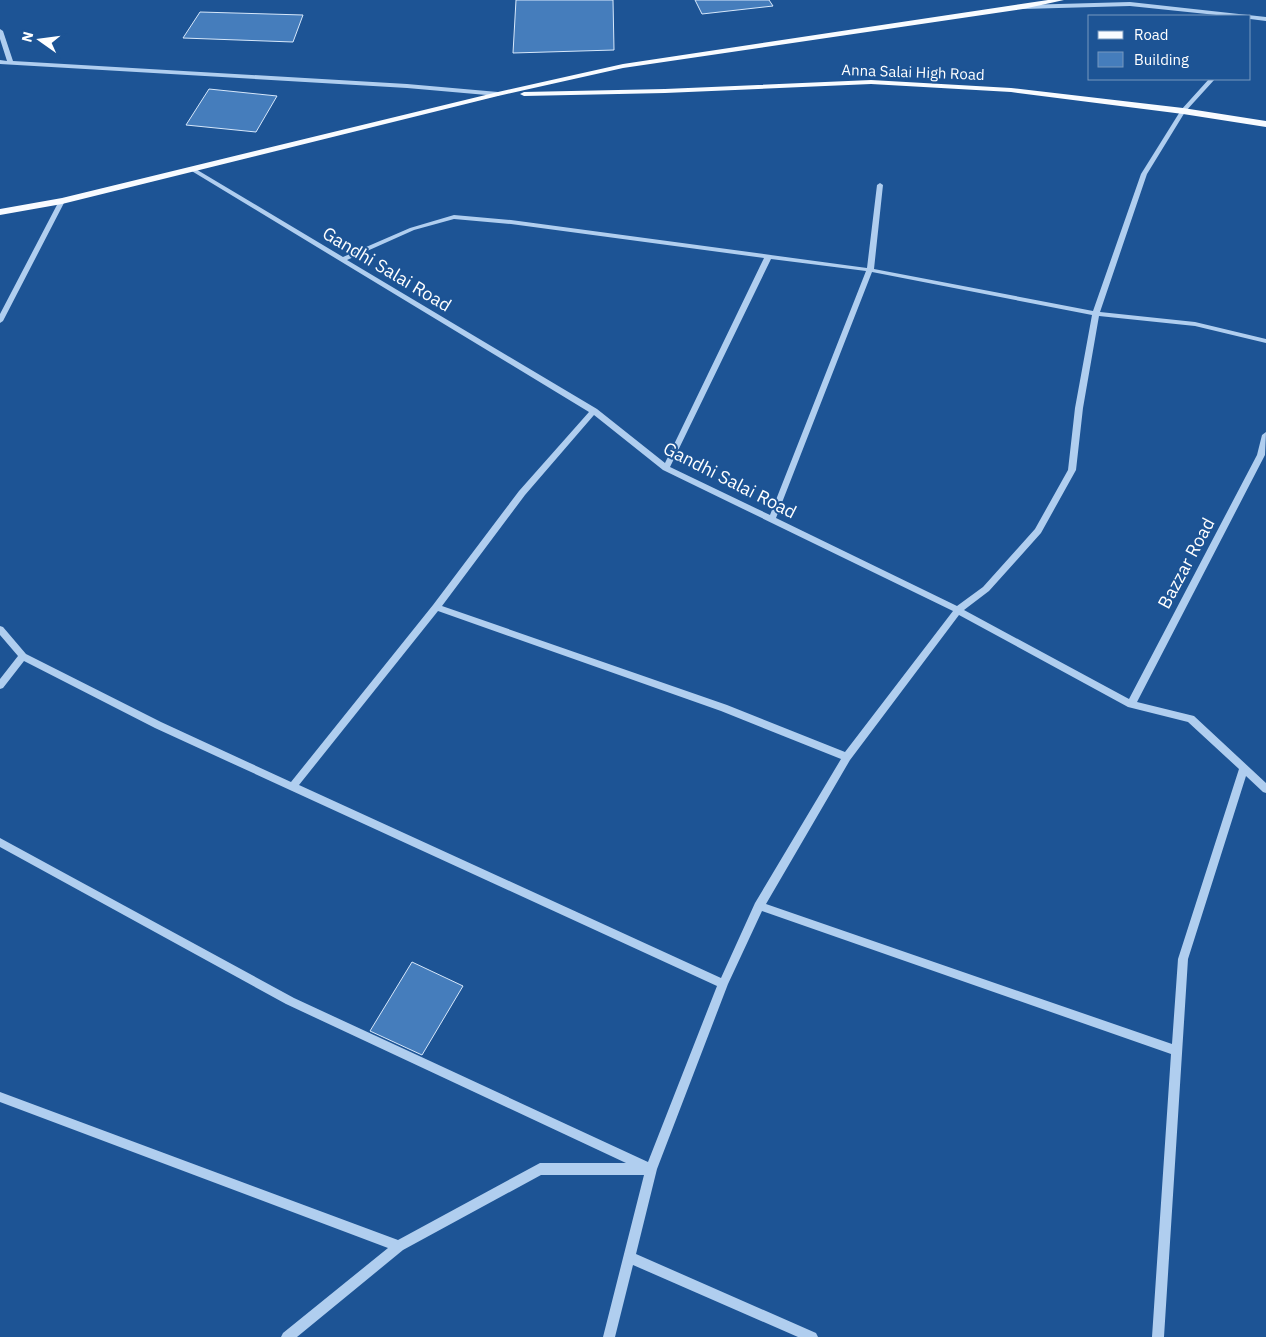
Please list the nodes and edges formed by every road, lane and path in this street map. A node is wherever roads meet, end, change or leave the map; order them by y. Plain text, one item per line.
1 (1060, 0) edge
2 (1024, 7) junction
3 (1229, 15) edge
4 (1251, 17) edge
5 (1266, 19) edge
6 (0, 31) edge
7 (0, 62) edge
8 (11, 63) junction
9 (1211, 80) edge
10 (498, 94) junction
11 (1183, 111) junction
12 (1266, 124) edge
13 (192, 169) junction
14 (880, 185) dead end
15 (62, 201) junction
16 (0, 212) edge
17 (768, 257) junction
18 (341, 260) junction
19 (870, 270) junction
20 (1096, 314) junction
21 (0, 321) edge
22 (1266, 341) edge
23 (594, 412) junction
24 (1266, 435) edge
25 (666, 468) junction
26 (772, 519) junction
27 (436, 607) junction
28 (958, 610) junction
29 (0, 629) edge
30 (22, 656) junction
31 (0, 686) edge
32 (1131, 704) junction
33 (847, 757) junction
34 (1244, 768) junction
35 (1264, 786) edge
36 (292, 787) junction
37 (0, 842) edge
38 (759, 906) junction
39 (723, 984) junction
40 (1177, 1051) junction
41 (0, 1097) edge
42 (651, 1169) junction
43 (399, 1246) junction
44 (628, 1257) junction
45 (287, 1337) edge
46 (609, 1337) edge
47 (812, 1337) edge
48 (1158, 1337) edge

1 - 2 main road
2 - 3 street
2 - 10 main road
4 - 5 street
6 - 8 street
7 - 8 street
8 - 10 street
9 - 11 street
10 - 11 main road, Anna Salai High Road
10 - 13 main road
11 - 12 main road, Anna Salai High Road
11 - 20 street
13 - 15 main road
13 - 18 street, Gandhi Salai Road
14 - 19 street
15 - 16 main road
15 - 21 street
17 - 18 street
17 - 19 street
17 - 25 street
18 - 23 street, Gandhi Salai Road
19 - 20 street
19 - 26 street
20 - 22 street
20 - 28 street
23 - 25 street, Gandhi Salai Road
23 - 27 street
24 - 32 street, Bazzar Road
25 - 26 street, Gandhi Salai Road
26 - 28 street, Gandhi Salai Road
27 - 33 street
27 - 36 street
28 - 32 street, Gandhi Salai Road
28 - 33 street
29 - 30 street
30 - 31 street
30 - 36 street
32 - 34 street, Gandhi Salai Road
33 - 38 street
34 - 35 street, Gandhi Salai Road
34 - 40 street
36 - 39 street
37 - 42 street
38 - 39 street
38 - 40 street
39 - 42 street
40 - 48 street
41 - 43 street
42 - 43 street
42 - 44 street
43 - 45 street
44 - 46 street
44 - 47 street

